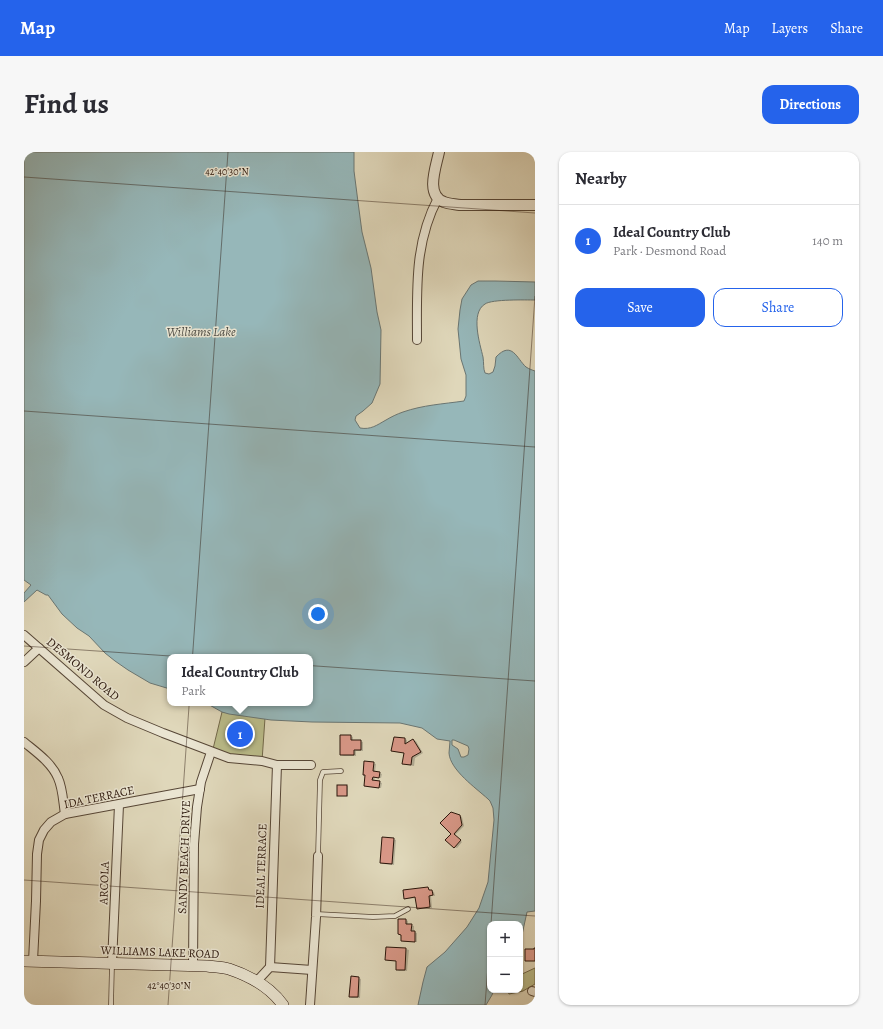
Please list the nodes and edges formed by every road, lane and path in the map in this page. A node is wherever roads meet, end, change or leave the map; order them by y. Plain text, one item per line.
1 (439, 152) edge
2 (438, 198) junction
3 (535, 206) edge
4 (417, 340) dead end
5 (24, 635) edge
6 (39, 648) junction
7 (24, 662) edge
8 (24, 742) edge
9 (211, 752) junction
10 (277, 765) junction
11 (311, 765) dead end
12 (341, 771) dead end
13 (200, 789) junction
14 (119, 805) junction
15 (65, 814) junction
16 (318, 856) joint
17 (408, 909) dead end
18 (316, 914) junction
19 (28, 961) edge
20 (112, 963) junction
21 (193, 966) junction
22 (270, 967) junction
23 (312, 970) junction
24 (257, 981) junction
25 (111, 1005) edge
26 (283, 1005) edge
27 (310, 1005) edge

1 - 2 street
2 - 3 street
2 - 4 street
5 - 6 street, DESMOND ROAD
6 - 7 street
6 - 9 street, DESMOND ROAD
8 - 15 street
9 - 10 street, DESMOND ROAD
9 - 13 street, SANDY BEACH DRIVE
10 - 11 street, DESMOND ROAD
10 - 22 street, IDEAL TERRACE
12 - 16 lane
13 - 14 street, IDA TERRACE
13 - 21 street, SANDY BEACH DRIVE
14 - 15 street, IDA TERRACE
14 - 20 street, ARCOLA
15 - 19 street, IDA TERRACE
16 - 18 street
17 - 18 lane
18 - 23 street
19 - 20 main road, WILLIAMS LAKE ROAD
20 - 21 main road, WILLIAMS LAKE ROAD
20 - 25 lane
21 - 24 main road, WILLIAMS LAKE ROAD
22 - 23 street
22 - 24 street
23 - 27 street
24 - 26 main road, WILLIAMS LAKE ROAD

